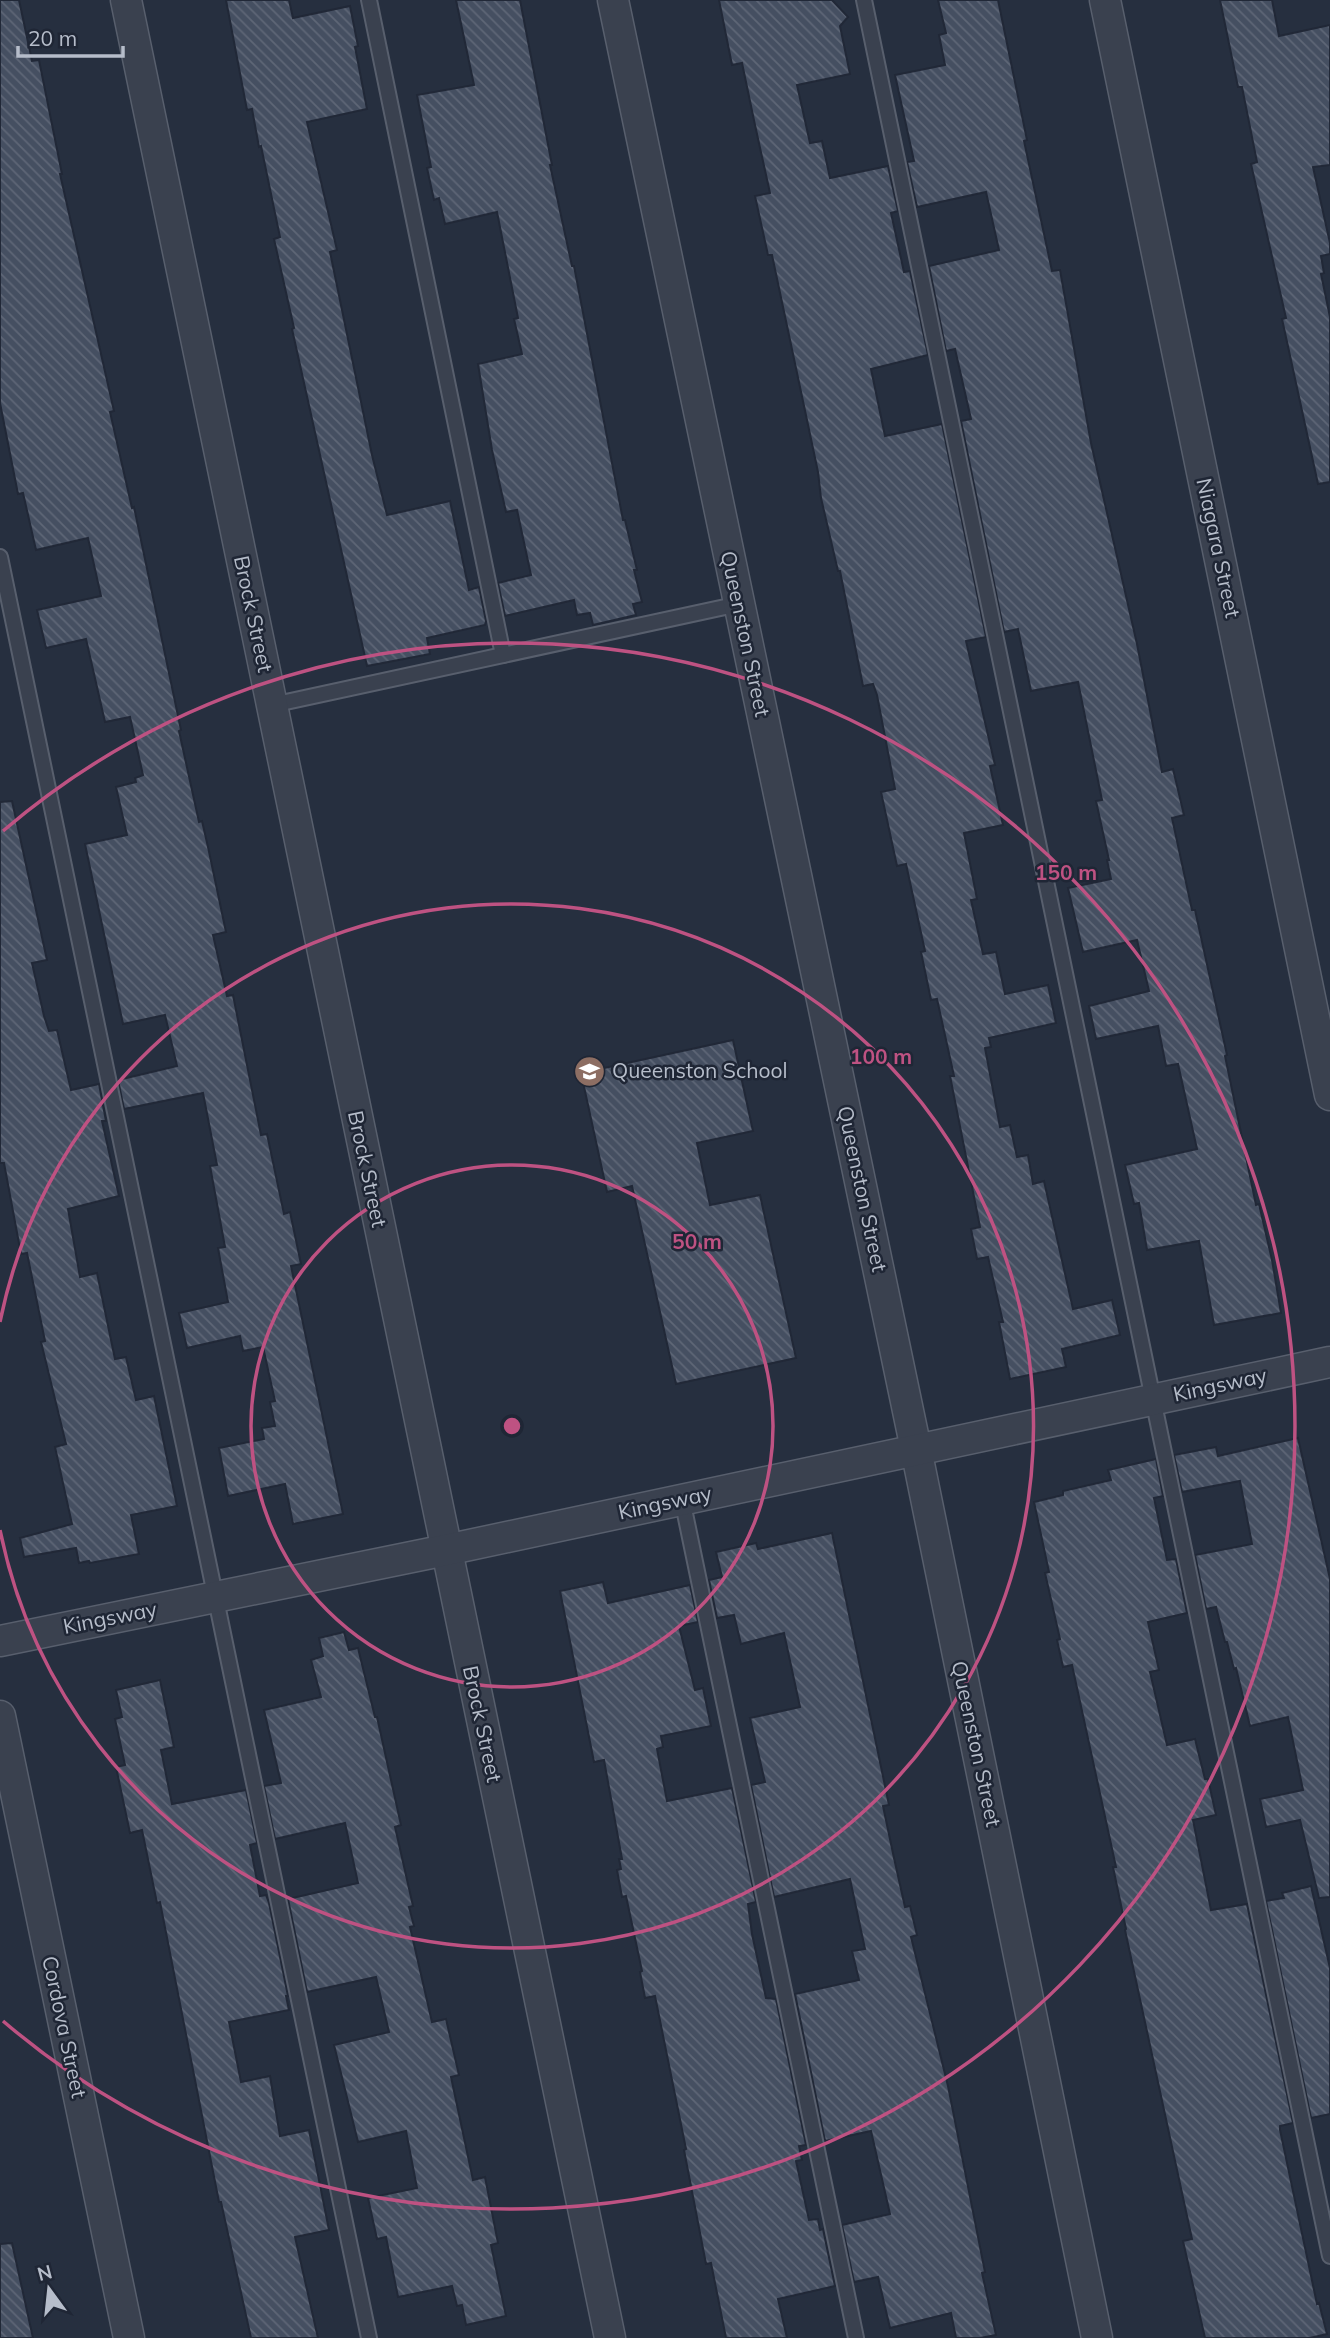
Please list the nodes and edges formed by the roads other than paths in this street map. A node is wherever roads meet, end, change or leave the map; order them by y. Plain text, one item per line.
1 (126, 0) edge
2 (369, 0) edge
3 (613, 0) edge
4 (864, 0) edge
5 (1105, 0) edge
6 (0, 557) edge
7 (739, 604) junction
8 (503, 655) junction
9 (272, 705) junction
10 (1330, 1095) edge
11 (1330, 1362) edge
12 (1152, 1400) junction
13 (916, 1449) junction
14 (682, 1499) junction
15 (446, 1550) junction
16 (215, 1597) junction
17 (0, 1641) edge
18 (0, 1716) edge
19 (1330, 2256) edge
20 (129, 2338) edge
21 (369, 2338) edge
22 (610, 2338) edge
23 (856, 2338) edge
24 (1097, 2338) edge

1 - 9 street, Brock Street
2 - 8 lane
3 - 7 street, Queenston Street
4 - 12 lane
5 - 10 street, Niagara Street
6 - 16 lane
7 - 8 lane
7 - 13 street, Queenston Street
8 - 9 lane
9 - 15 street, Brock Street
11 - 12 street, Kingsway
12 - 13 street, Kingsway
12 - 19 lane
13 - 14 street, Kingsway
13 - 24 street, Queenston Street
14 - 15 street, Kingsway
14 - 23 lane
15 - 16 street, Kingsway
15 - 22 street, Brock Street
16 - 17 street, Kingsway
16 - 21 lane
18 - 20 street, Cordova Street

